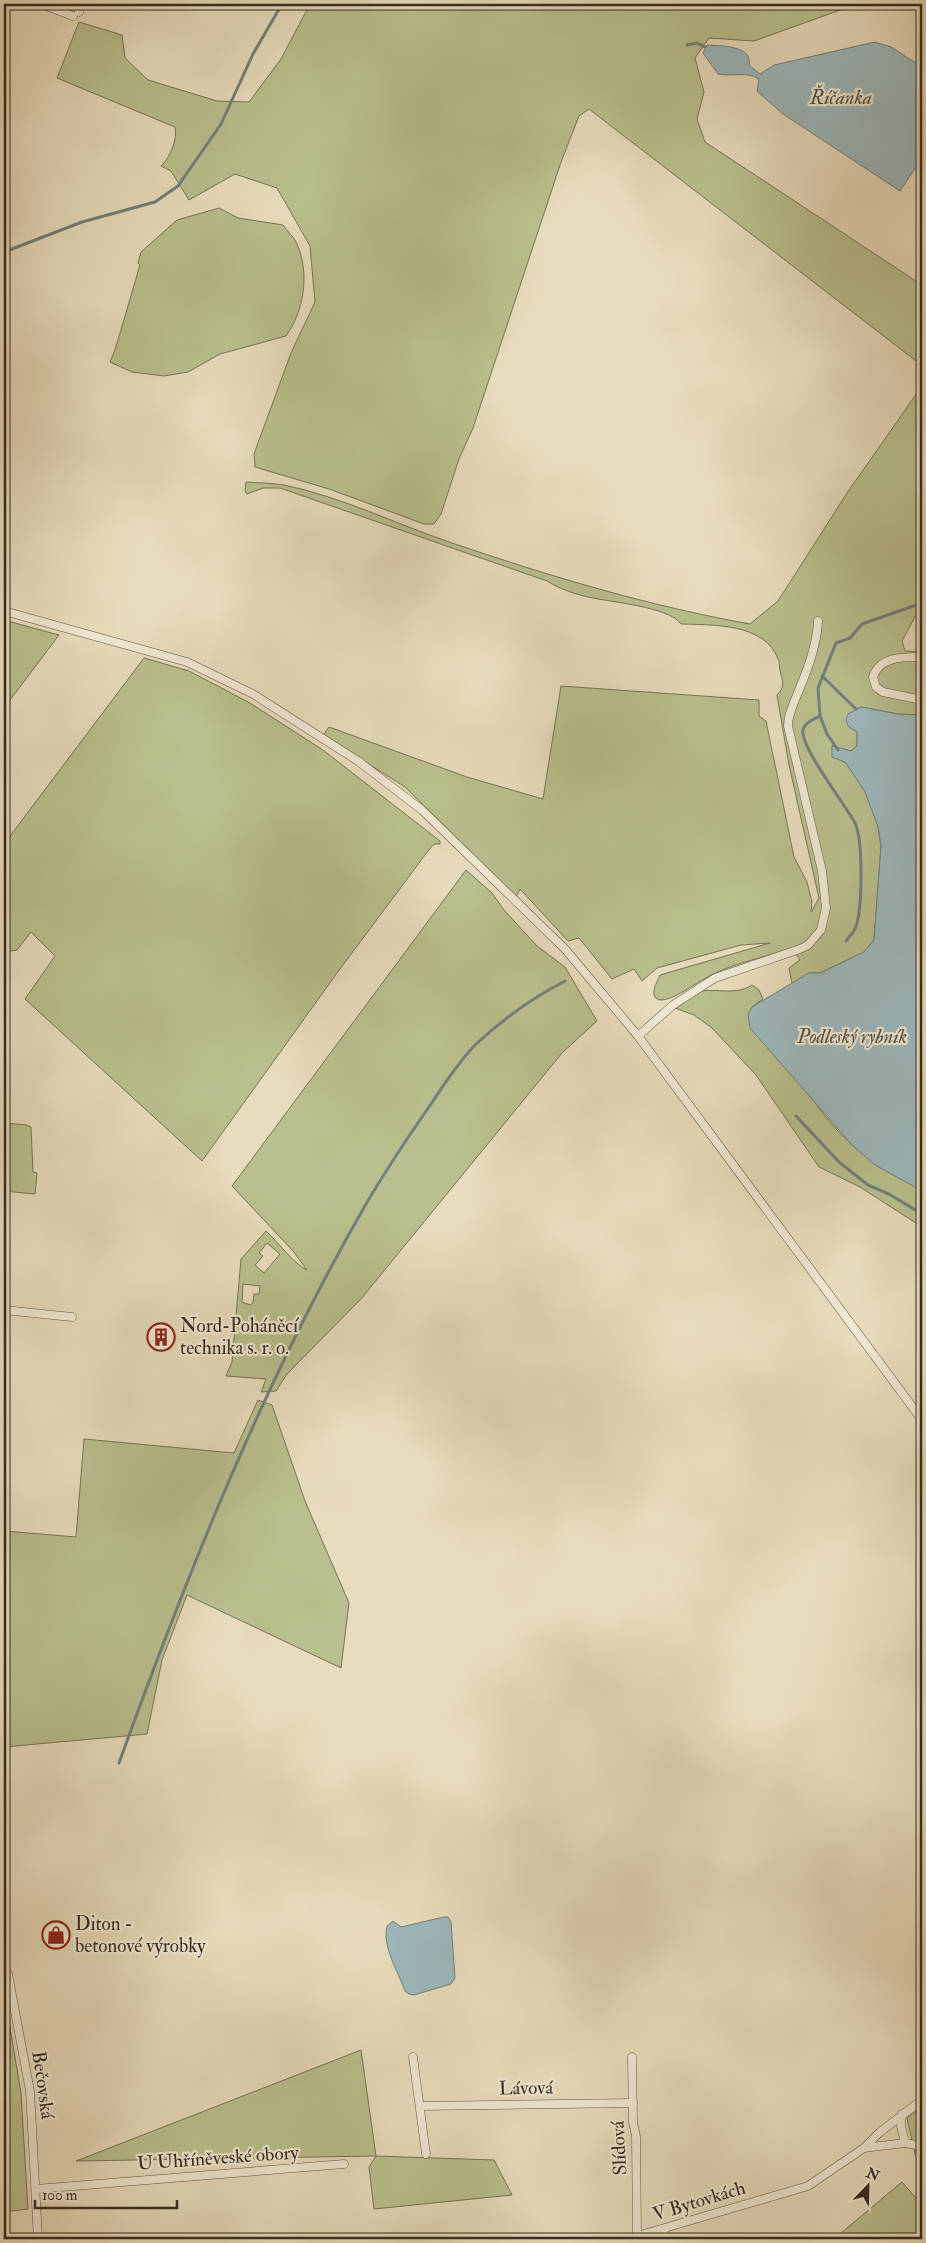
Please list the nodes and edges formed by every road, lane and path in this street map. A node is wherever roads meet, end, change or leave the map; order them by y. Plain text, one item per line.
1 (41, 4) edge
2 (77, 10) edge
3 (4, 611) edge
4 (818, 621) dead end
5 (922, 656) edge
6 (922, 700) edge
7 (638, 1036) junction
8 (4, 1310) edge
9 (72, 1317) dead end
10 (922, 1420) edge
11 (4, 1967) edge
12 (413, 2057) dead end
13 (632, 2057) dead end
14 (922, 2100) edge
15 (632, 2103) junction
16 (420, 2106) junction
17 (902, 2114) junction
18 (905, 2143) junction
19 (922, 2146) edge
20 (864, 2148) junction
21 (426, 2154) dead end
22 (344, 2164) dead end
23 (36, 2189) junction
24 (663, 2229) junction
25 (637, 2236) junction
26 (38, 2239) edge
27 (627, 2239) edge
28 (666, 2239) edge

1 - 2 street
3 - 7 street
4 - 7 street
5 - 6 street
7 - 10 street
8 - 9 street
11 - 23 street, Bečovská
12 - 16 street
13 - 15 street, Slídová
14 - 17 street, V Bytovkách
15 - 16 street, Lávová
15 - 25 street, Slídová
16 - 21 street
17 - 18 street
17 - 20 street, V Bytovkách
18 - 19 street
18 - 20 street
20 - 24 street, V Bytovkách
22 - 23 street, U Uhříněveské obory
23 - 26 street, Bečovská
24 - 25 street, V Bytovkách
24 - 28 street
25 - 27 street, V Bytovkách

